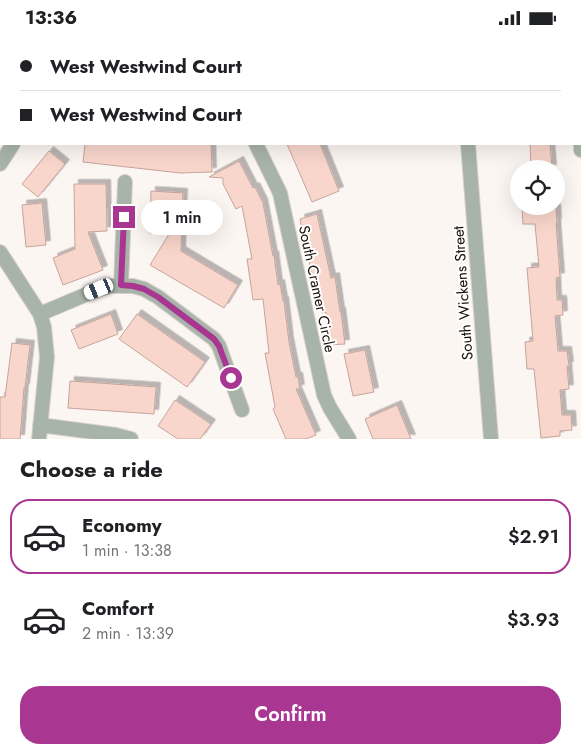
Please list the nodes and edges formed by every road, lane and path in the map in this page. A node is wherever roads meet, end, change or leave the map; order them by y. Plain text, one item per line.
1 (581, 134) edge
2 (12, 145) edge
3 (256, 145) edge
4 (468, 145) edge
5 (581, 150) edge
6 (0, 164) edge
7 (125, 182) dead end
8 (0, 251) edge
9 (121, 285) junction
10 (40, 314) junction
11 (242, 410) dead end
12 (40, 432) edge
13 (131, 439) edge
14 (349, 439) edge
15 (491, 439) edge

1 - 5 street
2 - 6 street
3 - 14 street, South Cramer Circle
4 - 15 street, South Wickens Street
7 - 9 street
8 - 10 street
9 - 10 street
9 - 11 street
10 - 12 street
12 - 13 street

